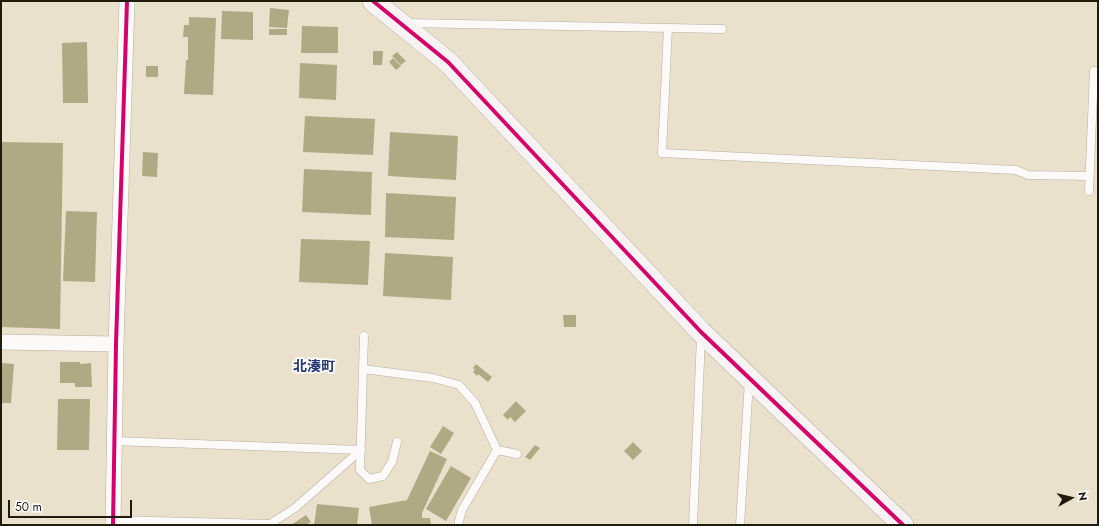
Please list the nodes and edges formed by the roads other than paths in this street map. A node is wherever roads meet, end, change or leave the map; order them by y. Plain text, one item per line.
1 (127, 1) edge
2 (373, 1) edge
3 (400, 22) junction
4 (668, 28) junction
5 (722, 29) dead end
6 (1094, 71) dead end
7 (1089, 176) junction
8 (1089, 191) dead end
9 (701, 332) junction
10 (364, 336) dead end
11 (1, 342) edge
12 (116, 344) junction
13 (363, 369) junction
14 (749, 377) junction
15 (114, 441) junction
16 (397, 442) dead end
17 (361, 450) junction
18 (497, 450) junction
19 (517, 454) dead end
20 (113, 522) edge
21 (458, 525) edge
22 (693, 525) edge
23 (740, 525) edge
24 (903, 525) edge

1 - 12 street
2 - 3 street
3 - 4 lane
3 - 9 street
4 - 5 lane
4 - 7 lane
6 - 7 lane
7 - 8 lane
9 - 14 street
9 - 22 lane
10 - 13 lane
11 - 12 street
12 - 15 street
13 - 17 lane
13 - 18 lane
14 - 23 lane
14 - 24 street
15 - 17 lane
15 - 20 street
16 - 17 lane
17 - 20 lane
18 - 19 lane
18 - 21 lane

